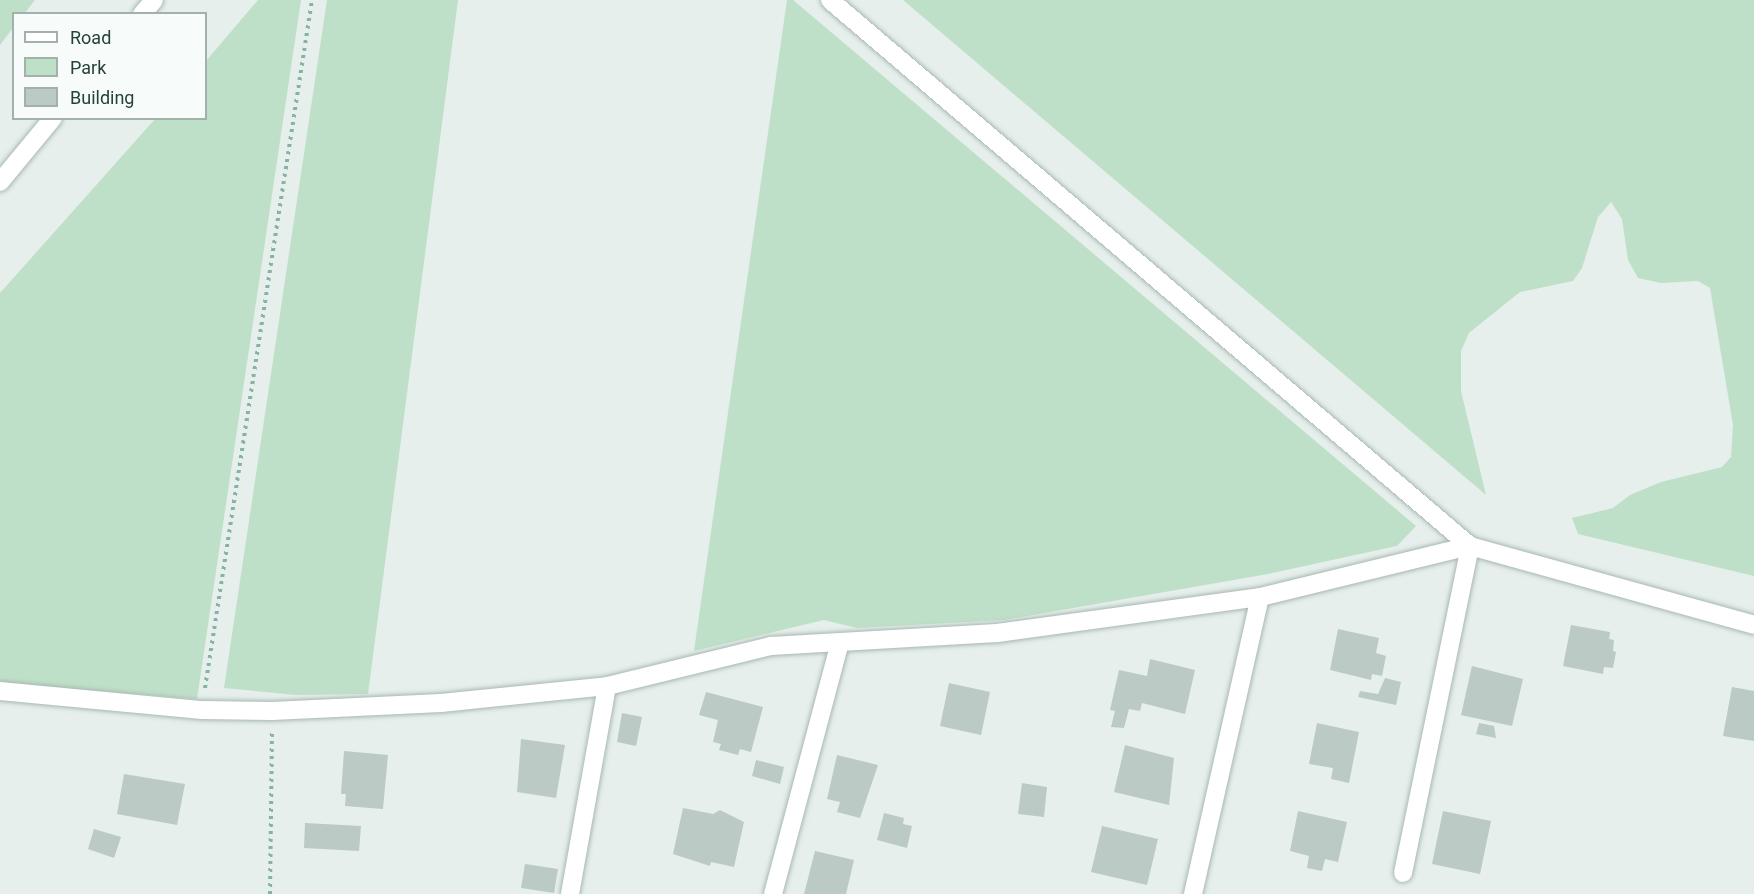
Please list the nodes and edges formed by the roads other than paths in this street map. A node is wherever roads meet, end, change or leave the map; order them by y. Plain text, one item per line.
1 (154, 0) edge
2 (830, 0) edge
3 (144, 12) edge
4 (52, 120) edge
5 (0, 182) edge
6 (1470, 546) junction
7 (1260, 597) junction
8 (1754, 625) edge
9 (840, 643) junction
10 (608, 686) junction
11 (0, 691) edge
12 (1403, 873) dead end
13 (570, 894) edge
14 (773, 894) edge
15 (1193, 894) edge

1 - 3 street
2 - 6 street
4 - 5 street
6 - 7 street
6 - 8 street
6 - 12 street
7 - 9 street
7 - 15 street
9 - 10 street
9 - 14 street
10 - 11 street
10 - 13 street

